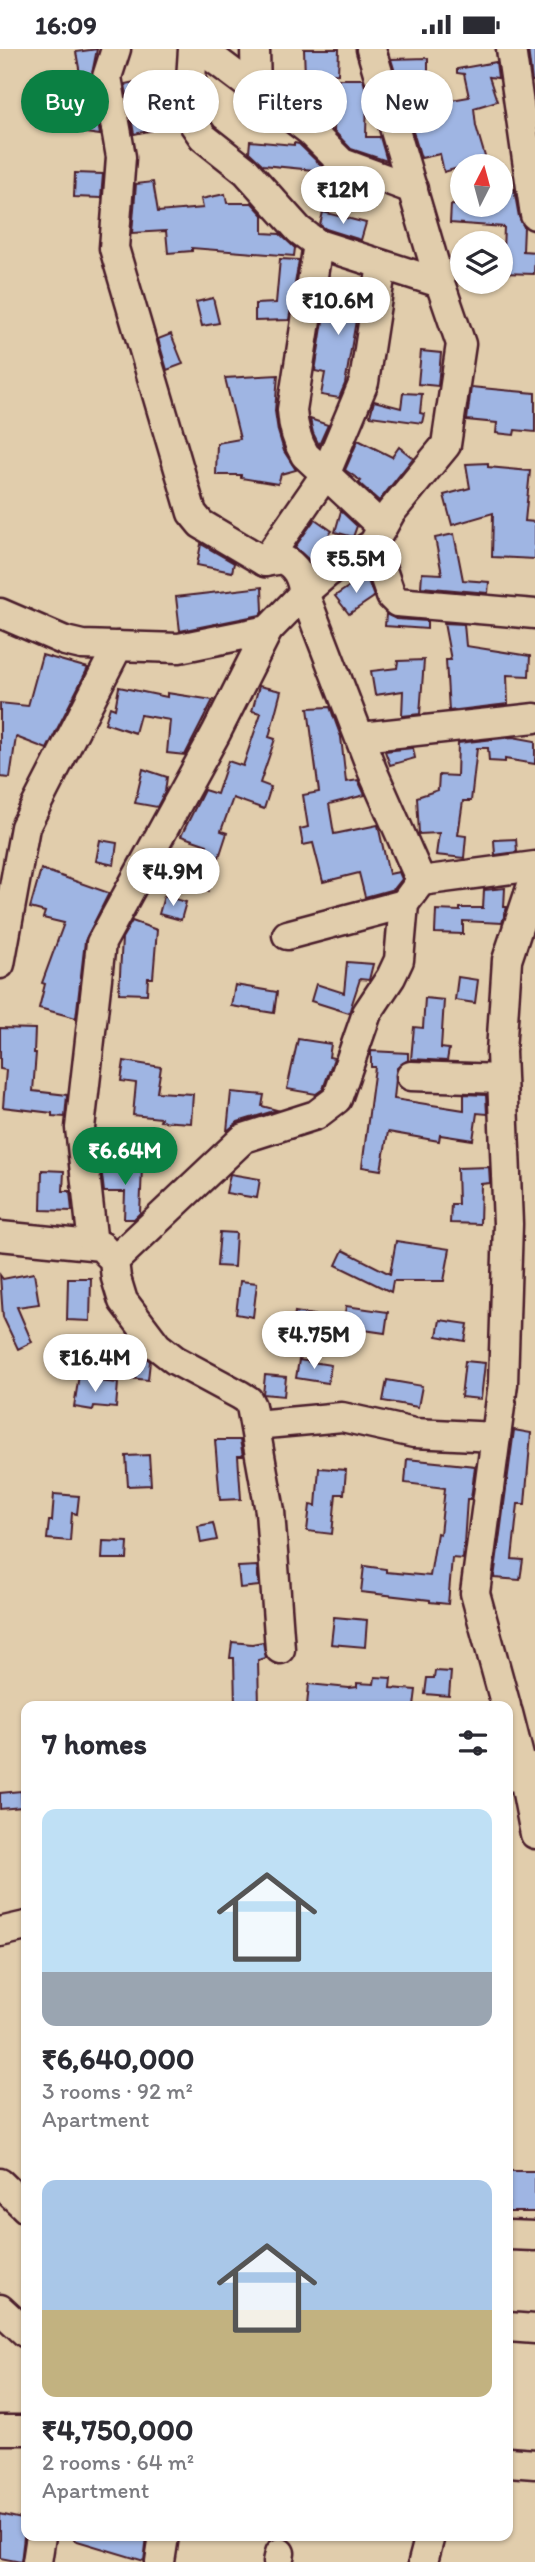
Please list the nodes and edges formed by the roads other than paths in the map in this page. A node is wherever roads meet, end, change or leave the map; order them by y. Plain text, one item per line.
1 (116, 49) edge
2 (193, 49) edge
3 (201, 49) edge
4 (256, 49) edge
5 (371, 49) edge
6 (511, 49) edge
7 (256, 70) edge
8 (233, 73) edge
9 (312, 133) edge
10 (413, 189) junction
11 (535, 215) edge
12 (318, 244) junction
13 (382, 265) junction
14 (440, 283) junction
15 (325, 475) junction
16 (377, 535) junction
17 (265, 562) junction
18 (304, 593) junction
19 (0, 613) edge
20 (535, 614) edge
21 (268, 630) junction
22 (118, 646) junction
23 (535, 717) edge
24 (361, 737) junction
25 (535, 866) edge
26 (535, 876) edge
27 (421, 881) junction
28 (404, 904) junction
29 (287, 935) dead end
30 (0, 964) edge
31 (411, 1076) dead end
32 (501, 1079) junction
33 (0, 1236) edge
34 (104, 1253) junction
35 (255, 1425) junction
36 (496, 1437) junction
37 (280, 1649) dead end
38 (505, 1701) edge
39 (513, 1734) edge
40 (522, 1773) edge
41 (535, 1834) edge
42 (21, 1927) edge
43 (0, 1932) edge
44 (0, 2183) edge
45 (21, 2203) edge
46 (513, 2235) edge
47 (535, 2236) edge
48 (0, 2309) edge
49 (513, 2327) edge
50 (21, 2328) edge
51 (535, 2329) edge
52 (0, 2430) edge
53 (21, 2430) edge
54 (513, 2462) edge
55 (535, 2464) edge
56 (40, 2541) edge
57 (163, 2541) edge
58 (429, 2541) edge
59 (37, 2562) edge
60 (160, 2562) edge
61 (423, 2562) edge

1 - 17 street
2 - 12 street
3 - 8 street
4 - 7 street
5 - 10 street
6 - 11 street
9 - 10 street
10 - 14 street
12 - 13 street
12 - 15 street
13 - 14 street
13 - 15 street
14 - 16 street
15 - 16 street
15 - 17 street
16 - 18 street
16 - 20 street
17 - 18 street
18 - 21 street
18 - 24 street
19 - 22 street
21 - 22 street
21 - 34 street
22 - 30 street
23 - 24 street
24 - 27 street
25 - 27 street
26 - 32 street
27 - 28 street
28 - 29 street
28 - 34 street
31 - 32 street
32 - 36 street
33 - 34 street
34 - 35 street
35 - 36 street
35 - 37 street
36 - 38 street
39 - 40 street
40 - 41 street
42 - 43 street
44 - 45 street
46 - 47 street
48 - 50 street
49 - 51 street
52 - 53 street
54 - 55 street
56 - 59 street
57 - 60 street
58 - 61 street

